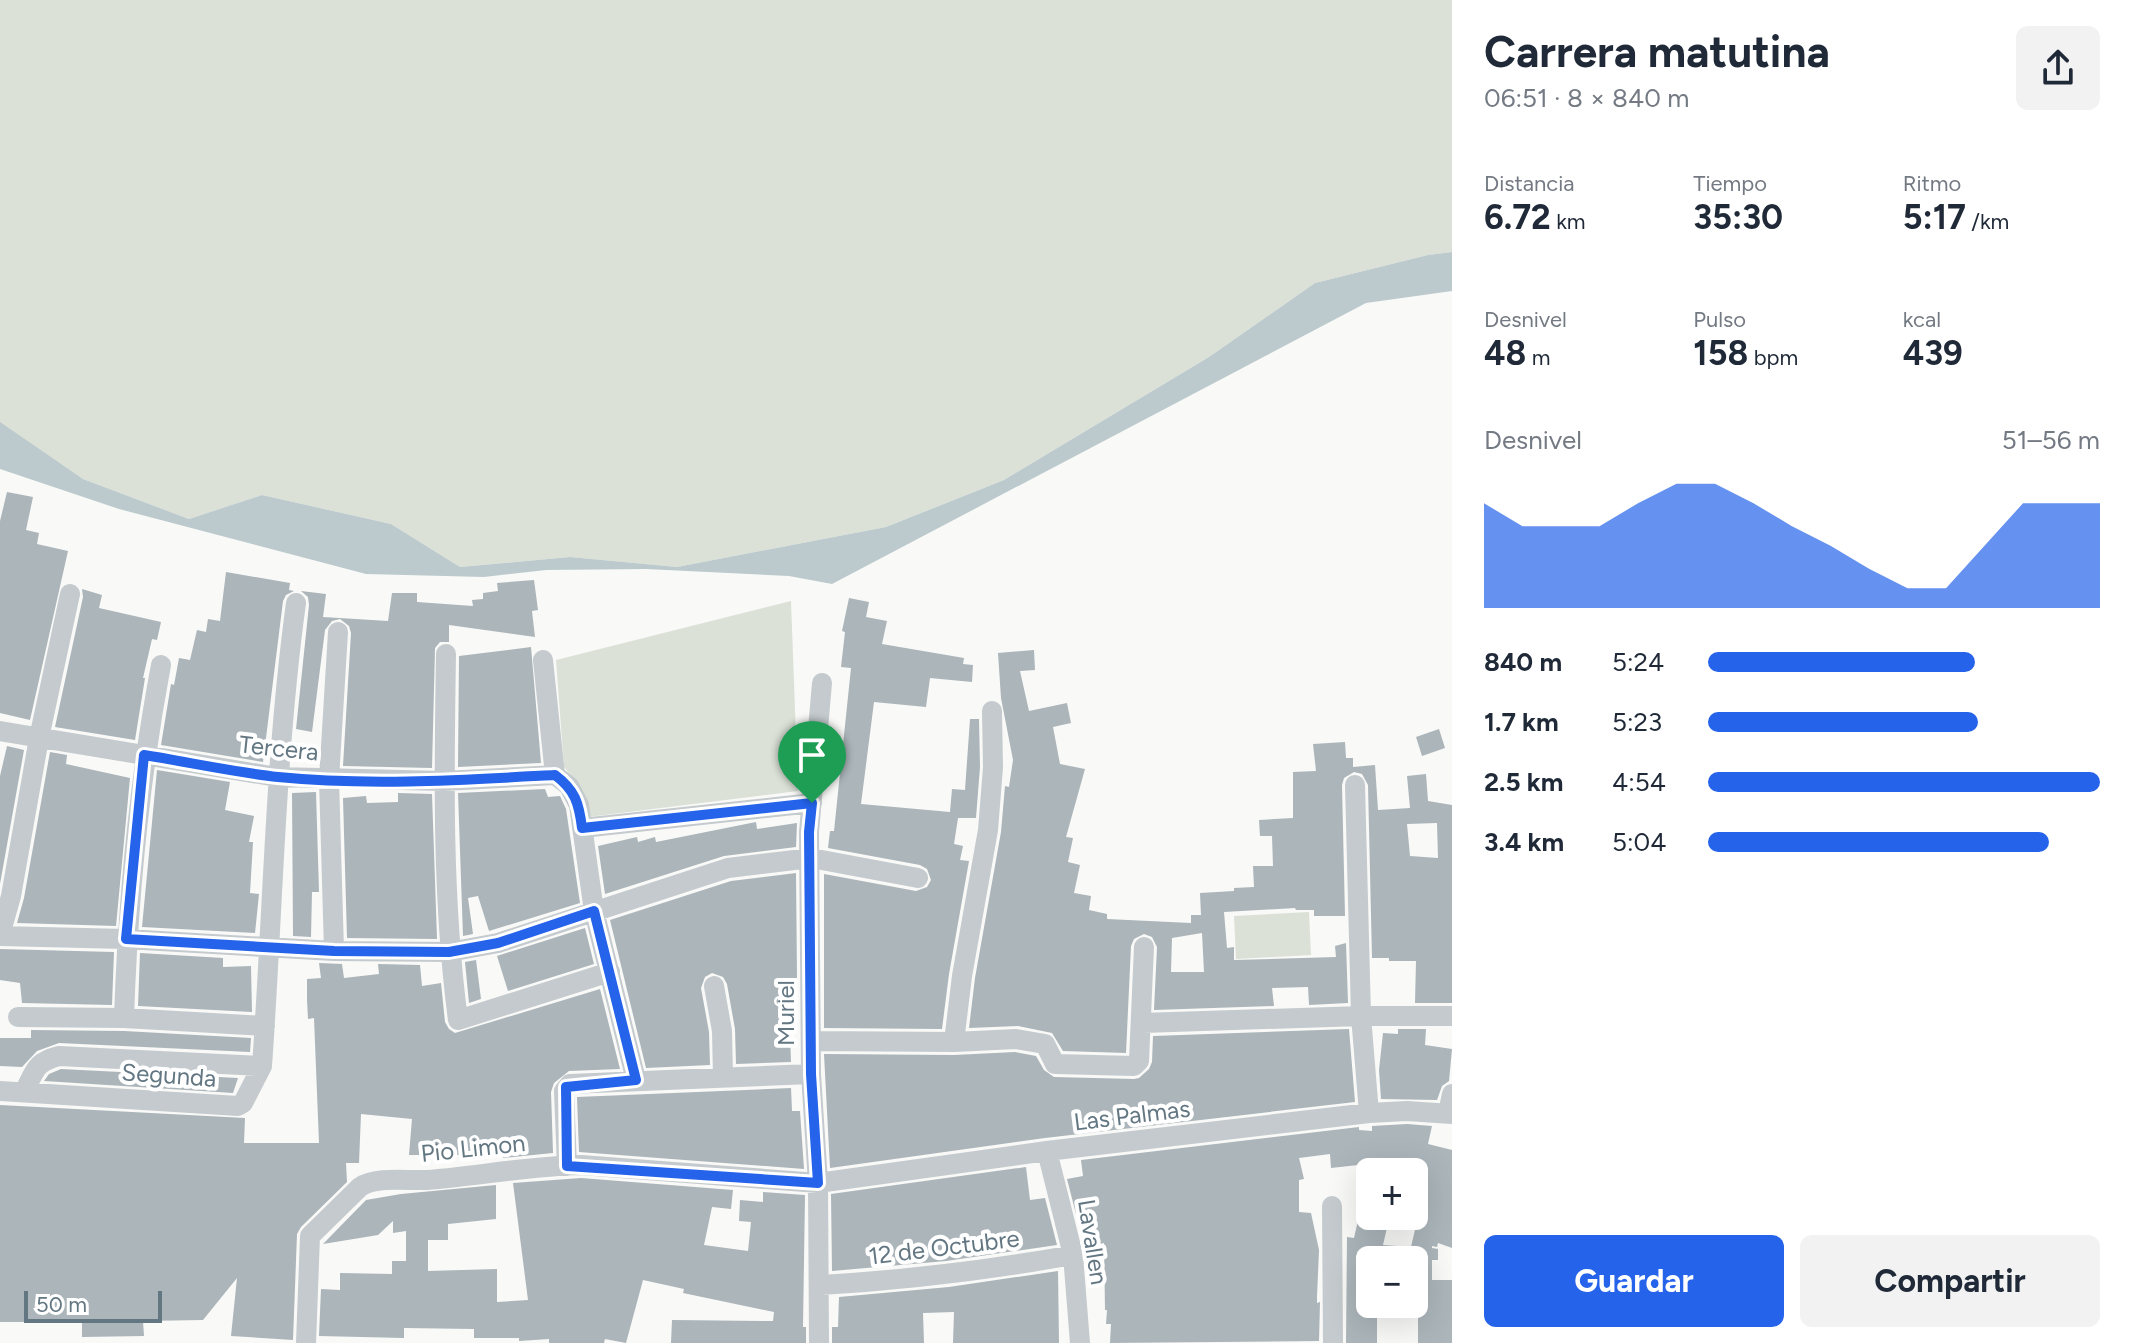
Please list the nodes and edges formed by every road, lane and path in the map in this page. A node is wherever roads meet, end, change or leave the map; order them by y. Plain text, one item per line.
1 (70, 594) dead end
2 (296, 603) dead end
3 (338, 632) dead end
4 (446, 654) dead end
5 (543, 660) dead end
6 (161, 665) dead end
7 (822, 683) dead end
8 (992, 711) dead end
9 (0, 731) edge
10 (39, 738) junction
11 (144, 755) junction
12 (555, 775) junction
13 (277, 777) junction
14 (329, 779) junction
15 (444, 781) junction
16 (1355, 785) dead end
17 (812, 803) junction
18 (582, 828) junction
19 (811, 858) junction
20 (918, 878) dead end
21 (594, 911) junction
22 (0, 936) edge
23 (126, 939) junction
24 (1144, 947) dead end
25 (269, 948) junction
26 (334, 951) junction
27 (449, 952) junction
28 (610, 972) junction
29 (714, 986) dead end
30 (1361, 1016) junction
31 (1452, 1016) edge
32 (18, 1017) dead end
33 (124, 1018) junction
34 (1142, 1023) junction
35 (265, 1026) junction
36 (811, 1041) junction
37 (954, 1042) junction
38 (262, 1066) junction
39 (811, 1074) junction
40 (723, 1077) junction
41 (636, 1080) junction
42 (0, 1091) edge
43 (24, 1092) junction
44 (1451, 1107) edge
45 (1369, 1113) junction
46 (1047, 1151) junction
47 (567, 1166) junction
48 (818, 1183) junction
49 (1332, 1206) dead end
50 (1073, 1255) junction
51 (821, 1285) junction
52 (306, 1343) edge
53 (819, 1343) edge
54 (1080, 1343) edge
55 (1333, 1343) edge

1 - 10 street
2 - 13 street, Segunda
3 - 14 street
4 - 15 street
5 - 12 street
6 - 11 street
7 - 17 street, Muriel
8 - 37 street
9 - 10 street, Tercera
10 - 11 street, Tercera
10 - 22 street
11 - 13 street, Tercera
11 - 23 street
12 - 15 street, Tercera
12 - 18 street
13 - 14 street, Tercera
13 - 25 street, Segunda
14 - 15 street, Tercera
14 - 26 street
15 - 27 street
16 - 30 street
17 - 18 street
17 - 19 street, Muriel
18 - 21 street
19 - 20 street
19 - 21 street
19 - 36 street, Muriel
21 - 27 street
21 - 28 street
22 - 23 street
23 - 25 street
23 - 33 street
24 - 34 street
25 - 26 street
25 - 35 street, Segunda
26 - 27 street
27 - 28 street
28 - 41 street
29 - 40 street
30 - 31 street
30 - 34 street
30 - 45 street
32 - 33 street
33 - 35 street
34 - 37 street
35 - 38 street, Segunda
36 - 37 street
36 - 39 street, Muriel
38 - 43 street
38 - 43 street, Segunda
39 - 40 street
39 - 48 street, Muriel
40 - 41 street
41 - 47 street
42 - 43 street, Segunda
44 - 45 street, Las Palmas
45 - 46 street, Las Palmas
46 - 48 street, Las Palmas
46 - 50 street, Lavallen
47 - 48 street, Pio Limon
47 - 52 street, Pio Limon
48 - 51 street, Muriel
49 - 55 street
50 - 51 street, 12 de Octubre
50 - 54 street, Lavallen
51 - 53 street, Muriel

